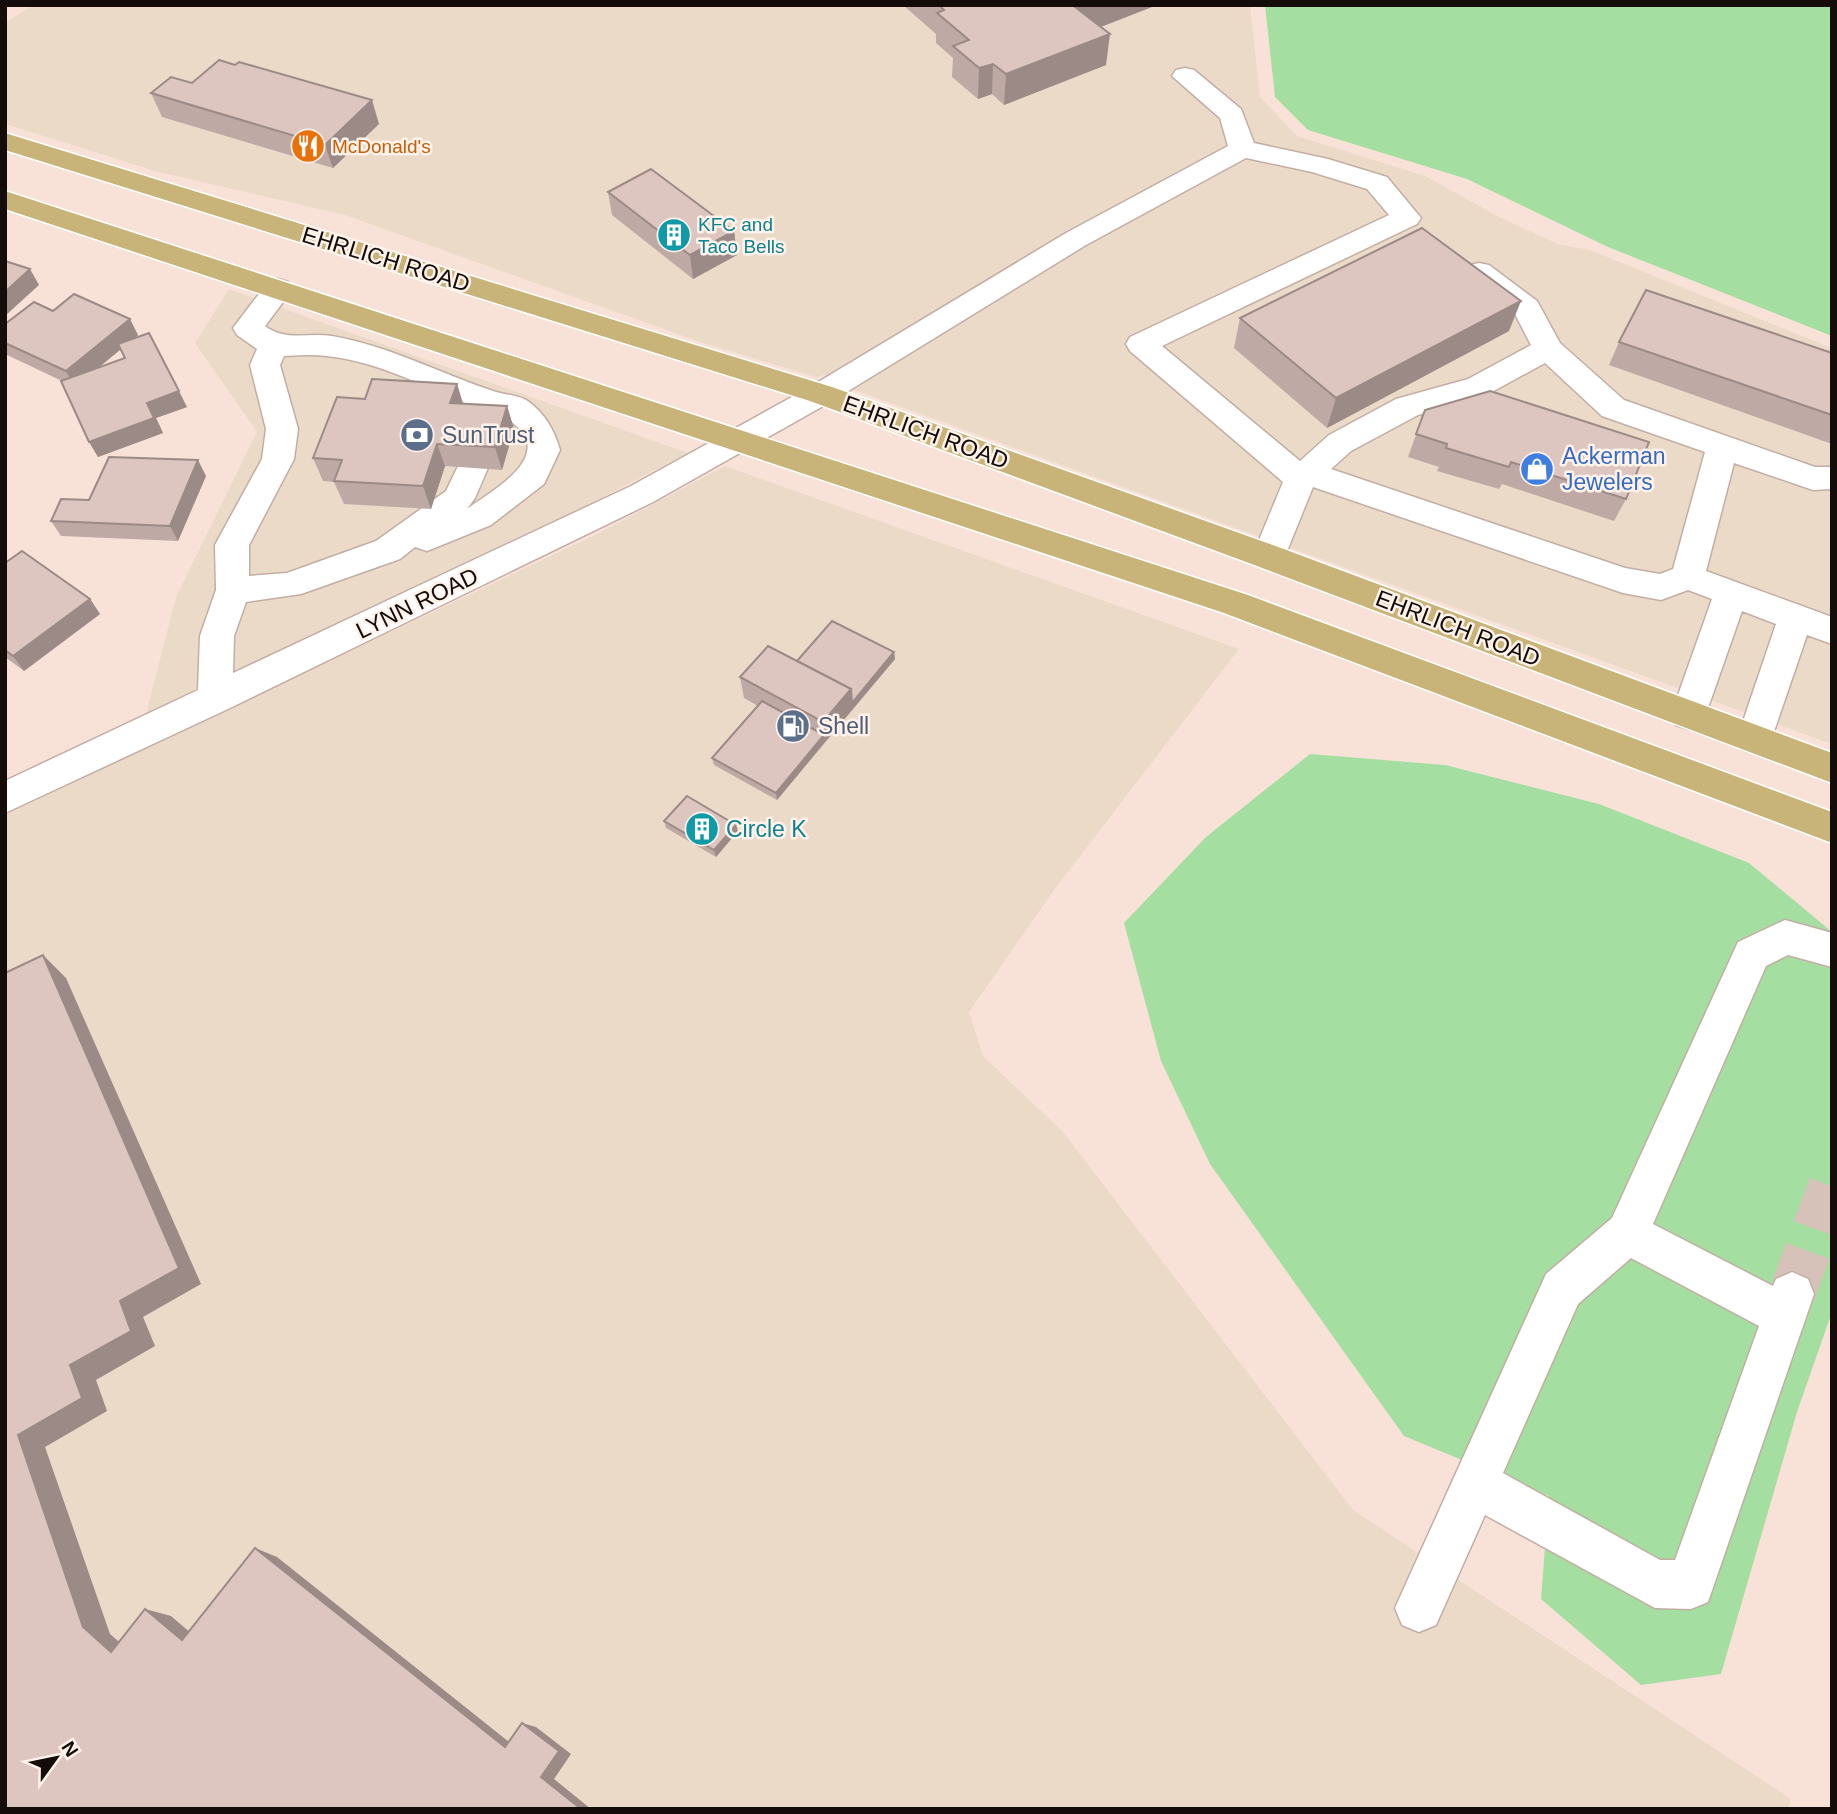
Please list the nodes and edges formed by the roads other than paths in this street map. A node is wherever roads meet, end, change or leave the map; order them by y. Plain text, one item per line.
1 (1185, 76) dead end
2 (5, 141) edge
3 (1242, 149) junction
4 (5, 200) edge
5 (1461, 259) edge
6 (278, 289) junction
7 (274, 345) junction
8 (1548, 349) junction
9 (821, 394) junction
10 (740, 441) junction
11 (1722, 447) junction
12 (1303, 476) junction
13 (1832, 478) edge
14 (465, 483) dead end
15 (388, 550) junction
16 (1269, 557) junction
17 (1688, 577) junction
18 (233, 590) junction
19 (1731, 593) junction
20 (1795, 618) junction
21 (1832, 631) edge
22 (215, 699) junction
23 (1689, 715) junction
24 (1755, 739) junction
25 (1832, 768) edge
26 (5, 798) edge
27 (1832, 828) edge
28 (1832, 950) edge
29 (1627, 1233) junction
30 (1474, 1483) junction
31 (1419, 1608) dead end

1 - 3 street
2 - 9 main road, EHRLICH ROAD
3 - 9 street, LYNN ROAD
3 - 12 street
4 - 6 main road
5 - 8 street
6 - 7 street
6 - 10 main road
7 - 15 street
7 - 18 street
8 - 11 street
8 - 12 street
9 - 10 street, LYNN ROAD
9 - 16 main road, EHRLICH ROAD
10 - 22 street, LYNN ROAD
10 - 27 main road
11 - 13 street
11 - 17 street
12 - 16 street
12 - 17 street
14 - 15 street
15 - 18 street
16 - 23 main road, EHRLICH ROAD
17 - 19 street
18 - 22 street
19 - 20 street
19 - 23 street
20 - 21 street
20 - 24 street
22 - 26 street, LYNN ROAD
23 - 24 main road, EHRLICH ROAD
24 - 25 main road, EHRLICH ROAD
28 - 29 street
29 - 30 street
29 - 30 street
30 - 31 street

